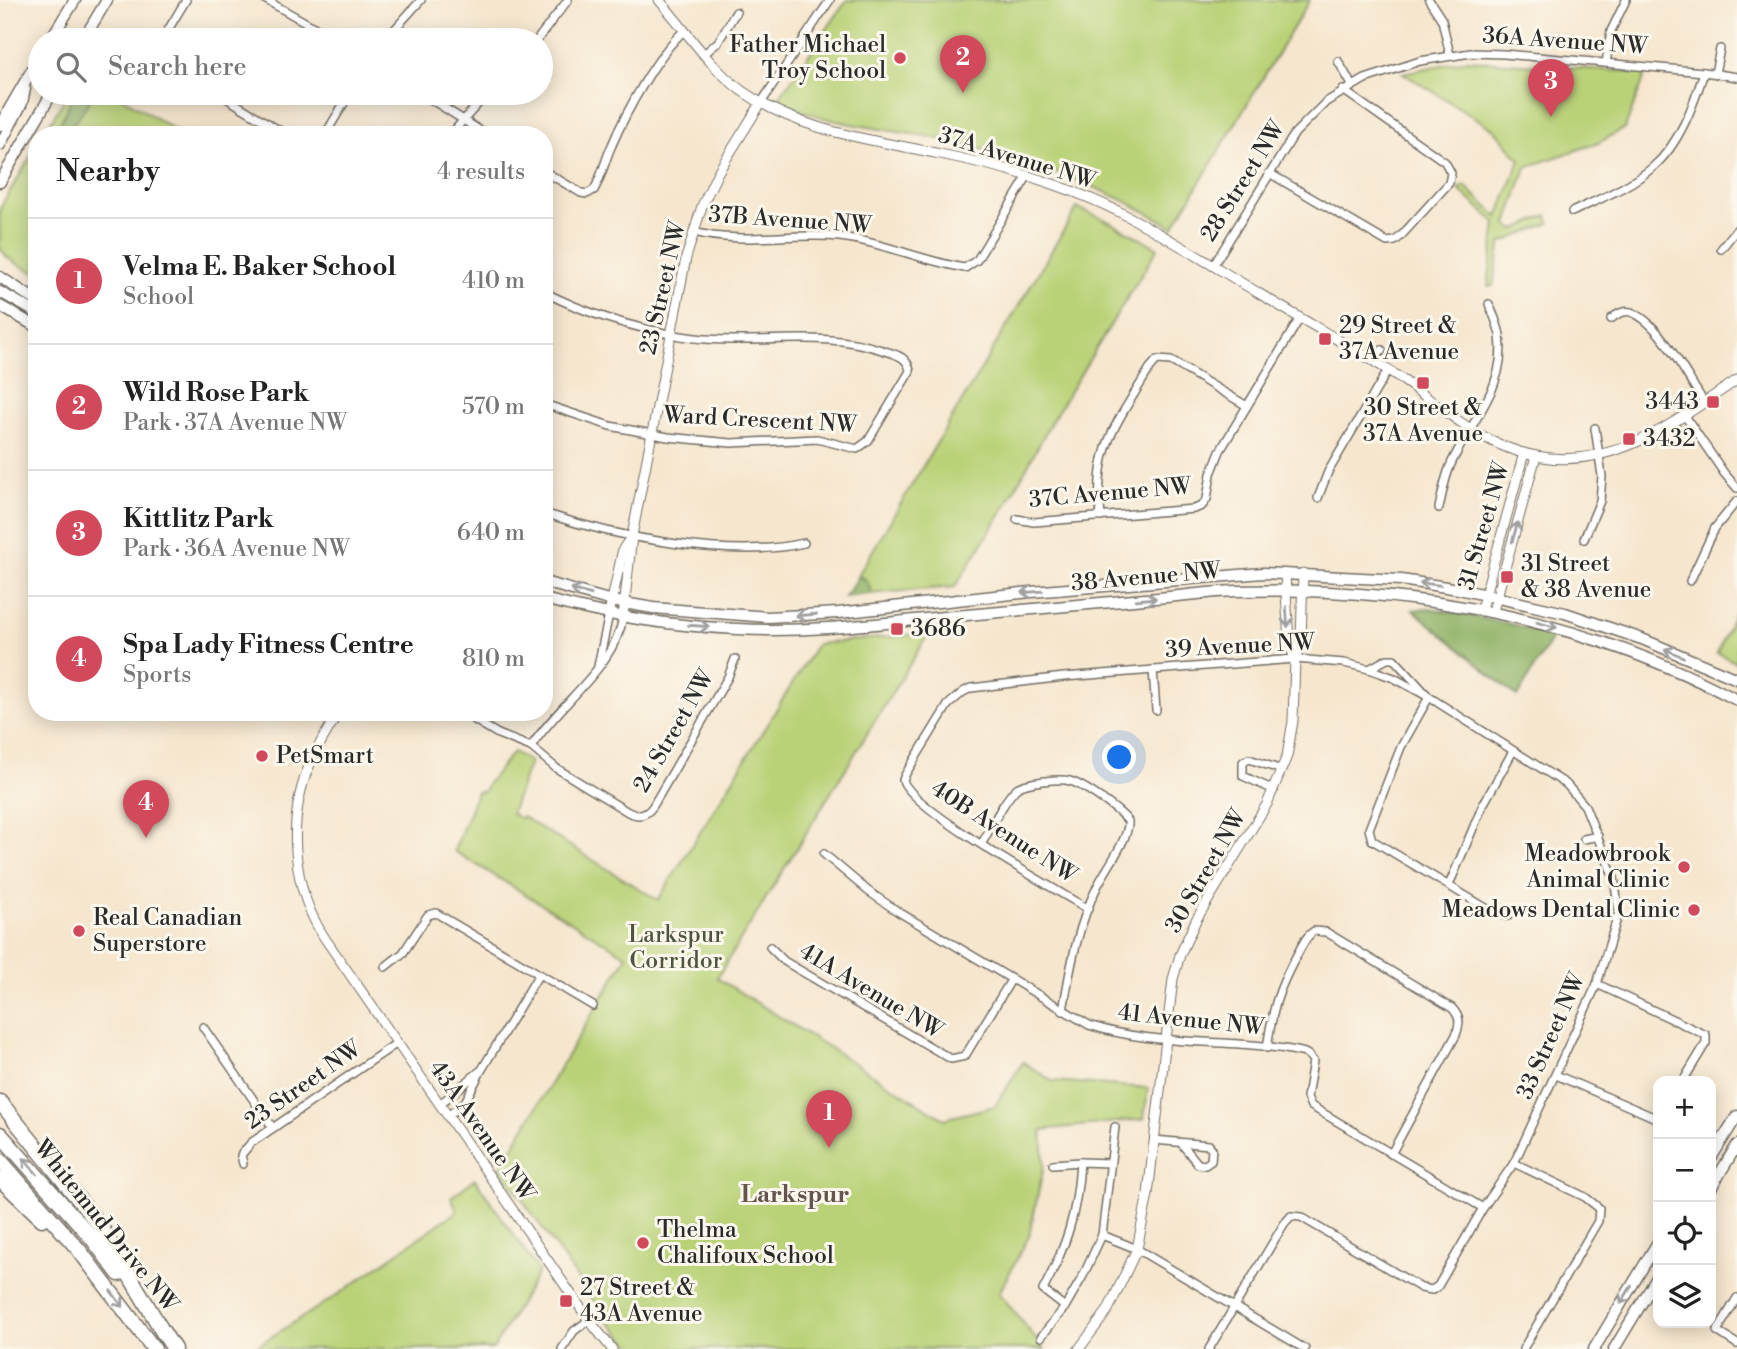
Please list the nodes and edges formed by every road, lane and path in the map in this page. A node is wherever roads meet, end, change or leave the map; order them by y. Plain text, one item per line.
1 (75, 0) edge
2 (107, 0) edge
3 (186, 0) edge
4 (267, 0) edge
5 (421, 0) edge
6 (568, 0) edge
7 (659, 0) edge
8 (830, 0) edge
9 (1429, 0) edge
10 (1626, 0) edge
11 (736, 12) dead end
12 (58, 28) edge
13 (90, 28) edge
14 (169, 28) edge
15 (316, 28) edge
16 (396, 28) edge
17 (546, 28) edge
18 (684, 32) junction
19 (1720, 49) dead end
20 (704, 55) junction
21 (1450, 55) junction
22 (1338, 61) dead end
23 (1606, 63) junction
24 (1704, 72) junction
25 (1715, 73) junction
26 (1737, 77) edge
27 (27, 79) joint
28 (1352, 85) junction
29 (1343, 90) junction
30 (761, 103) junction
31 (45, 105) edge
32 (238, 105) edge
33 (343, 105) edge
34 (439, 105) edge
35 (476, 105) edge
36 (462, 120) junction
37 (268, 123) junction
38 (0, 125) edge
39 (33, 126) edge
40 (266, 126) edge
41 (273, 126) edge
42 (330, 126) edge
43 (457, 126) edge
44 (472, 126) edge
45 (28, 134) edge
46 (0, 145) edge
47 (1269, 173) junction
48 (553, 177) edge
49 (1027, 177) junction
50 (0, 182) edge
51 (1572, 212) dead end
52 (1737, 229) edge
53 (694, 232) junction
54 (1721, 249) dead end
55 (1213, 266) junction
56 (0, 270) edge
57 (4, 280) edge
58 (0, 292) edge
59 (28, 295) edge
60 (553, 296) edge
61 (1489, 304) dead end
62 (1, 306) edge
63 (28, 308) edge
64 (1300, 318) junction
65 (1611, 319) dead end
66 (28, 322) edge
67 (671, 334) junction
68 (1382, 350) dead end
69 (1373, 361) junction
70 (1388, 370) junction
71 (1737, 380) edge
72 (1704, 402) junction
73 (1247, 406) junction
74 (553, 407) edge
75 (1685, 416) junction
76 (1595, 428) dead end
77 (1470, 430) junction
78 (651, 435) junction
79 (1524, 453) junction
80 (1600, 455) junction
81 (1536, 456) junction
82 (1737, 488) edge
83 (1318, 498) dead end
84 (1737, 501) edge
85 (1438, 508) dead end
86 (553, 515) edge
87 (1101, 516) junction
88 (1017, 519) dead end
89 (632, 536) junction
90 (1584, 540) dead end
91 (804, 543) dead end
92 (1303, 573) junction
93 (1285, 574) junction
94 (1690, 581) dead end
95 (553, 585) edge
96 (1285, 591) junction
97 (1302, 592) junction
98 (1485, 594) junction
99 (1497, 597) junction
100 (553, 601) edge
101 (612, 601) junction
102 (626, 604) junction
103 (1487, 610) junction
104 (610, 614) junction
105 (624, 617) junction
106 (735, 659) dead end
107 (1295, 659) junction
108 (597, 666) junction
109 (1369, 668) junction
110 (1153, 670) junction
111 (1737, 679) edge
112 (1429, 698) junction
113 (1737, 700) edge
114 (1156, 710) dead end
115 (553, 717) edge
116 (334, 721) edge
117 (476, 721) edge
118 (550, 721) edge
119 (531, 747) junction
120 (1513, 751) junction
121 (1282, 770) junction
122 (903, 783) joint
123 (1566, 784) joint
124 (1274, 790) junction
125 (1598, 836) junction
126 (1584, 839) dead end
127 (982, 843) junction
128 (824, 854) dead end
129 (1449, 885) junction
130 (1088, 909) junction
131 (1508, 916) dead end
132 (770, 947) dead end
133 (385, 967) dead end
134 (539, 974) junction
135 (1011, 980) junction
136 (1597, 985) junction
137 (593, 1006) dead end
138 (1063, 1011) junction
139 (203, 1027) dead end
140 (1166, 1039) junction
141 (397, 1043) junction
142 (1267, 1048) junction
143 (481, 1071) junction
144 (1556, 1075) junction
145 (1687, 1076) edge
146 (0, 1102) edge
147 (440, 1104) junction
148 (448, 1116) junction
149 (1737, 1116) edge
150 (1653, 1117) edge
151 (1115, 1127) dead end
152 (273, 1128) junction
153 (0, 1133) edge
154 (1154, 1140) junction
155 (1181, 1143) dead end
156 (1737, 1145) edge
157 (1716, 1150) edge
158 (1391, 1154) junction
159 (0, 1160) edge
160 (1080, 1162) junction
161 (1110, 1163) junction
162 (1514, 1163) junction
163 (243, 1164) dead end
164 (1053, 1164) dead end
165 (0, 1179) edge
166 (1716, 1180) edge
167 (1483, 1208) junction
168 (1102, 1235) junction
169 (1137, 1249) junction
170 (79, 1250) junction
171 (1653, 1250) edge
172 (1653, 1284) edge
173 (1737, 1297) edge
174 (1235, 1306) junction
175 (1065, 1307) junction
176 (589, 1320) junction
177 (164, 1334) junction
178 (1041, 1337) dead end
179 (1737, 1344) edge
180 (154, 1349) edge
181 (174, 1349) edge
182 (562, 1349) edge
183 (612, 1349) edge
184 (1079, 1349) edge
185 (1209, 1349) edge
186 (1305, 1349) edge
187 (1523, 1349) edge
188 (1594, 1349) edge
189 (1614, 1349) edge

1 - 12 main road
2 - 13 main road
3 - 14 street
4 - 15 street
5 - 16 street
6 - 17 street
7 - 18 street, 37A Avenue NW
8 - 30 street, 23 Street NW
9 - 21 street
10 - 23 street
11 - 20 street
18 - 20 street, 37A Avenue NW
18 - 48 street
19 - 25 street
20 - 30 street, 37A Avenue NW
21 - 23 street, 36A Avenue NW
21 - 28 street, 36A Avenue NW
22 - 28 street
23 - 24 street, 36A Avenue NW
24 - 25 street, 36A Avenue NW
24 - 51 street
25 - 26 street, 36A Avenue NW
27 - 38 main road
27 - 46 main road
28 - 29 street, 28 Street NW
29 - 47 street, 28 Street NW
29 - 47 street
30 - 49 street, 37A Avenue NW
30 - 53 street, 23 Street NW
31 - 39 main road
32 - 37 street
33 - 42 street
34 - 36 street
35 - 36 street
36 - 43 street
36 - 44 street
37 - 40 street
37 - 41 street
45 - 50 main road
47 - 55 street, 28 Street NW
49 - 53 street, 37B Avenue NW
49 - 55 street, 37A Avenue NW
52 - 54 street
53 - 67 street, 23 Street NW
55 - 64 street, 37A Avenue NW
56 - 57 main road
57 - 59 main road
58 - 63 main road
60 - 67 street
61 - 77 street
62 - 66 main road
64 - 69 street, 37A Avenue NW
64 - 73 street
65 - 72 street
67 - 78 street, 23 Street NW
67 - 78 street, Ward Crescent NW
68 - 69 street
69 - 70 street, 37A Avenue NW
70 - 77 street, 37A Avenue NW
70 - 83 street
71 - 72 street, 37A Avenue NW
72 - 75 street, 37A Avenue NW
73 - 87 street, 37C Avenue NW
73 - 87 street
74 - 78 street
75 - 80 street, 37A Avenue NW
75 - 82 street
76 - 80 street
77 - 79 street, 37A Avenue NW
77 - 85 street
78 - 89 street, 23 Street NW
79 - 81 street, 37A Avenue NW
79 - 98 street, 31 Street NW
80 - 81 street, 37A Avenue NW
80 - 90 street
99 -> 81 street, 31 Street NW
84 - 94 street
86 - 89 street
87 - 88 street, 37C Avenue NW
89 - 91 street
89 - 101 street, 23 Street NW
89 - 102 street, 23 Street NW
92 - 93 main road, 38 Avenue NW
92 - 97 street, 30 Street NW
98 -> 92 main road, 38 Avenue NW
93 - 96 street, 30 Street NW
93 -> 102 main road, 38 Avenue NW
101 -> 95 main road, 38 Avenue NW
96 - 97 main road, 38 Avenue NW
105 -> 96 main road, 38 Avenue NW
96 -> 107 street, 30 Street NW
97 - 103 main road, 38 Avenue NW
97 - 107 street, 30 Street NW
98 - 99 main road, 38 Avenue NW
98 - 103 street, 31 Street NW
99 - 103 street, 31 Street NW
111 -> 99 main road, 38 Avenue NW
100 - 104 main road, 38 Avenue NW
101 - 102 main road, 38 Avenue NW
101 - 104 street, 23 Street NW
102 - 105 street, 23 Street NW
103 -> 113 main road, 38 Avenue NW
104 - 105 main road, 38 Avenue NW
104 - 108 street, 23 Street NW
105 - 108 street, 23 Street NW
106 - 119 street, 24 Street NW
107 - 109 street, 39 Avenue NW
107 - 110 street, 39 Avenue NW
107 - 121 street, 30 Street NW
108 - 115 street, 23 Street NW
109 - 112 street, 39 Avenue NW
109 - 112 street, 39 Avenue NW
110 - 114 street, 39 Avenue NW
110 - 122 street, 39 Avenue NW
112 - 120 street, 39 Avenue NW
112 - 129 street
116 - 141 street, 43A Avenue NW
117 - 119 street
118 - 119 street, 23 Street NW
120 - 123 street, 39 Avenue NW
120 - 129 street
121 - 124 street, 30 Street NW
121 - 124 street, 30 Street NW
122 - 127 street, 40B Avenue NW
123 - 125 street, 33 Street NW
124 - 140 street, 30 Street NW
125 - 126 street
125 - 136 street, 33 Street NW
127 - 130 street, 40B Avenue NW
127 - 130 street
128 - 135 street, 41 Avenue NW
129 - 131 street
130 - 138 street
132 - 135 street, 41A Avenue NW
133 - 134 street
134 - 137 street
134 - 143 street
135 - 138 street, 41 Avenue NW
136 - 144 street, 33 Street NW
136 - 145 street
138 - 140 street, 41 Avenue NW
139 - 152 street
140 - 142 street, 41 Avenue NW
140 - 154 street, 30 Street NW
141 - 147 street, 43A Avenue NW
141 - 152 street, 23 Street NW
142 - 158 street, 41 Avenue NW
142 - 158 street
143 - 147 street
143 - 148 street
144 - 150 street
144 - 162 street, 33 Street NW
146 - 177 highway
147 - 148 street, 43A Avenue NW
148 - 176 street, 43A Avenue NW
149 - 157 main road
151 - 161 street
152 - 163 street, 23 Street NW
177 -> 153 highway, Whitemud Drive NW
154 - 155 street
154 - 169 street, 30 Street NW
156 - 166 main road
158 - 167 street, 41 Avenue NW
159 - 170 highway, Whitemud Drive NW
160 - 161 street
160 - 164 street
160 - 175 street
161 - 168 street
162 - 167 street, 33 Street NW
162 - 187 street
165 - 170 highway
167 - 174 street, 33 Street NW
168 - 169 street
168 - 175 street
169 - 174 street
169 - 184 street, 30 Street NW
170 -> 180 highway, Whitemud Drive NW
171 -> 188 main road
172 - 189 main road
173 - 179 street
174 - 185 street
174 - 186 street
175 - 178 street
176 - 182 street
176 - 183 street, 43A Avenue NW
177 - 181 highway, Whitemud Drive NW

